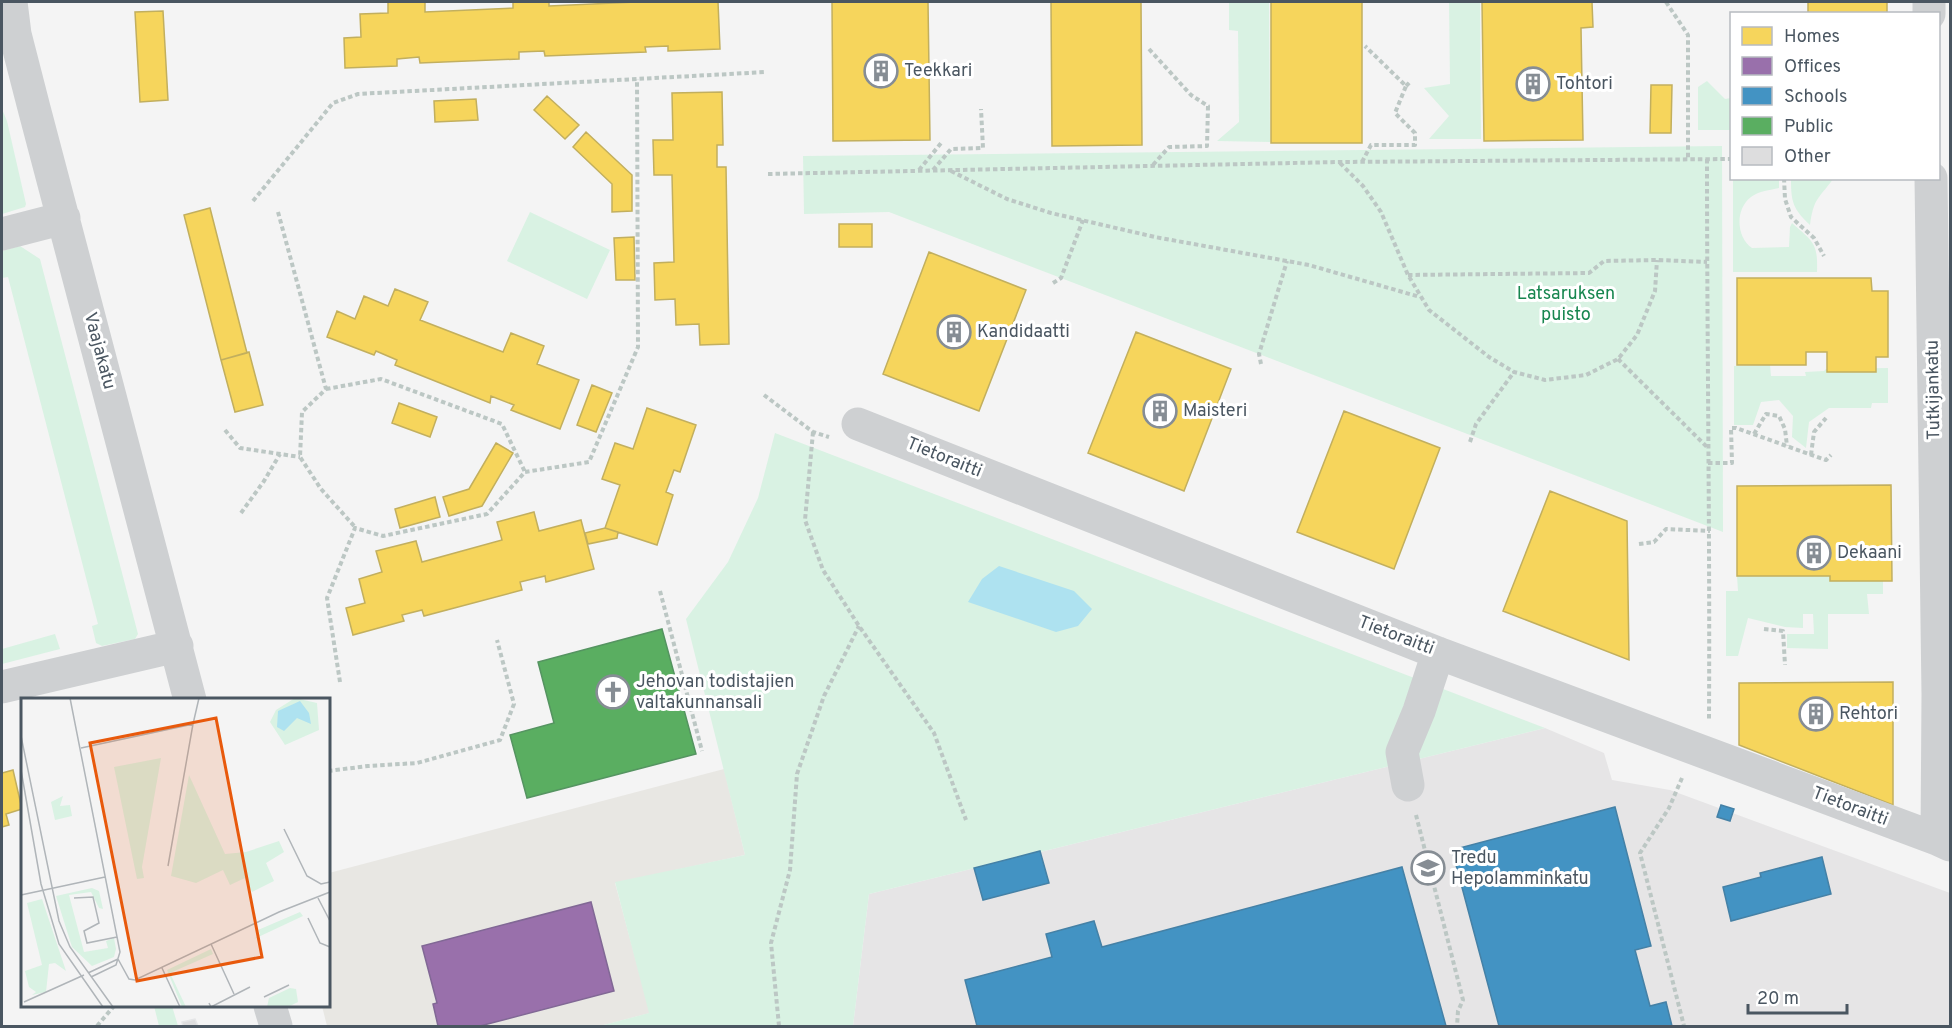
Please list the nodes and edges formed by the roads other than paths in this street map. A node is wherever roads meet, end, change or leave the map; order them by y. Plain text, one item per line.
1 (11, 2) edge
2 (1931, 180) edge
3 (64, 219) junction
4 (2, 234) edge
5 (858, 424) dead end
6 (177, 646) junction
7 (1438, 653) junction
8 (2, 687) edge
9 (190, 698) edge
10 (1408, 785) road end
11 (1943, 842) edge
12 (271, 1007) edge
13 (276, 1026) edge

1 - 3 street, Vaajakatu
2 - 11 street, Tutkijankatu
3 - 4 street
3 - 6 street, Vaajakatu
5 - 7 street, Tietoraitti
6 - 8 street
6 - 9 street, Vaajakatu
7 - 10 street
7 - 11 street, Tietoraitti
12 - 13 street

